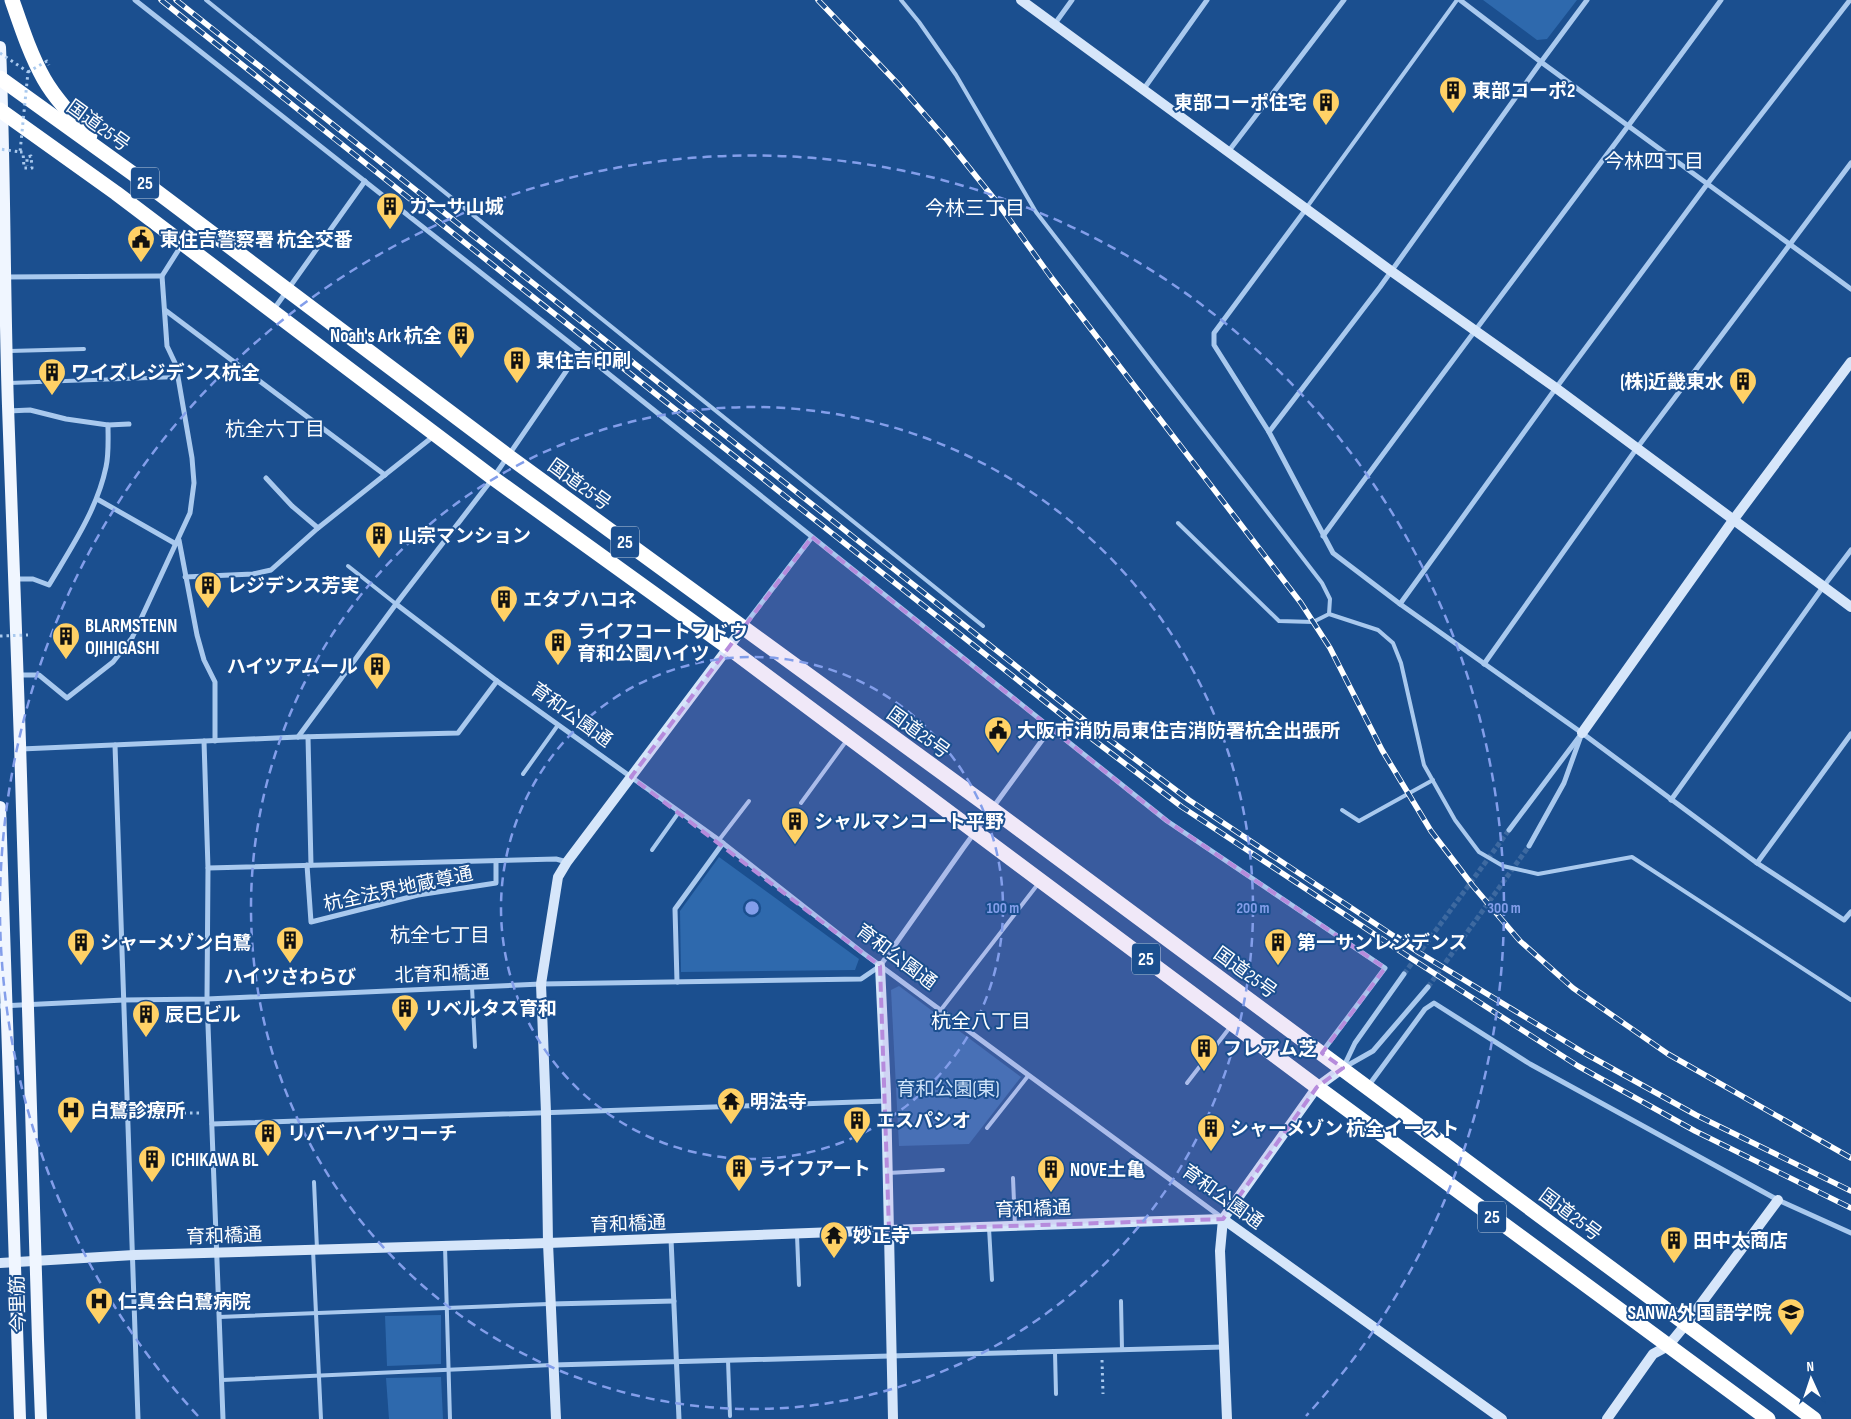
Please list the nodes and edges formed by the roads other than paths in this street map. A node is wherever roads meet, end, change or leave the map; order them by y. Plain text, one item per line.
1 (12, 0) edge
2 (135, 0) edge
3 (206, 0) edge
4 (901, 0) edge
5 (1021, 0) edge
6 (1072, 0) edge
7 (1207, 0) edge
8 (1344, 0) edge
9 (1459, 0) edge
10 (1587, 0) edge
11 (1721, 0) edge
12 (1850, 0) edge
13 (1054, 24) junction
14 (0, 47) edge
15 (1541, 62) junction
16 (0, 79) edge
17 (1142, 90) junction
18 (1, 111) edge
19 (1629, 126) junction
20 (1228, 152) junction
21 (1851, 163) edge
22 (132, 173) junction
23 (365, 181) junction
24 (1708, 183) junction
25 (1306, 209) junction
26 (182, 243) junction
27 (1789, 244) junction
28 (1391, 271) junction
29 (5, 276) junction
30 (162, 276) junction
31 (1851, 289) edge
32 (287, 290) junction
33 (165, 310) junction
34 (273, 312) junction
35 (1475, 330) junction
36 (84, 349) dead end
37 (7, 351) junction
38 (580, 351) junction
39 (1851, 362) edge
40 (178, 377) junction
41 (7, 382) junction
42 (1556, 388) junction
43 (8, 411) junction
44 (129, 424) dead end
45 (108, 425) junction
46 (1269, 432) junction
47 (436, 435) junction
48 (1637, 448) junction
49 (508, 456) junction
50 (385, 475) junction
51 (266, 478) dead end
52 (493, 478) junction
53 (97, 499) junction
54 (1734, 519) junction
55 (1178, 523) dead end
56 (318, 528) junction
57 (1323, 536) junction
58 (812, 537) junction
59 (178, 542) junction
60 (1851, 550) edge
61 (348, 566) dead end
62 (185, 577) junction
63 (14, 579) junction
64 (1823, 587) junction
65 (396, 604) junction
66 (1400, 604) junction
67 (1851, 607) edge
68 (1329, 614) junction
69 (983, 626) dead end
70 (743, 628) junction
71 (729, 648) junction
72 (1484, 664) junction
73 (18, 676) junction
74 (497, 681) junction
75 (558, 725) junction
76 (1052, 728) junction
77 (1582, 733) junction
78 (1851, 734) edge
79 (298, 737) junction
80 (308, 737) junction
81 (850, 737) junction
82 (204, 741) junction
83 (215, 741) junction
84 (114, 745) junction
85 (21, 748) junction
86 (523, 774) dead end
87 (631, 778) junction
88 (1432, 780) junction
89 (749, 800) dead end
90 (1671, 800) junction
91 (801, 803) dead end
92 (0, 807) edge
93 (992, 809) junction
94 (1342, 810) dead end
95 (679, 812) junction
96 (1509, 830) tunnel mouth
97 (976, 831) junction
98 (1, 842) edge
99 (721, 842) junction
100 (1529, 846) tunnel mouth
101 (652, 850) dead end
102 (496, 860) junction
103 (567, 862) junction
104 (1757, 863) junction
105 (309, 865) junction
106 (208, 868) junction
107 (1042, 880) junction
108 (1851, 912) edge
109 (2, 917) edge
110 (880, 966) junction
111 (1404, 974) tunnel mouth
112 (677, 982) junction
113 (541, 984) junction
114 (472, 987) junction
115 (1428, 987) tunnel mouth
116 (207, 999) junction
117 (124, 1000) junction
118 (1851, 1000) edge
119 (27, 1004) junction
120 (4, 1005) edge
121 (940, 1011) junction
122 (1232, 1024) junction
123 (475, 1047) dead end
124 (1322, 1053) junction
125 (1342, 1068) junction
126 (1028, 1076) junction
127 (1187, 1083) dead end
128 (1317, 1087) junction
129 (1368, 1087) junction
130 (886, 1101) junction
131 (546, 1113) junction
132 (212, 1124) junction
133 (987, 1128) dead end
134 (943, 1170) dead end
135 (888, 1173) junction
136 (1013, 1178) dead end
137 (314, 1182) dead end
138 (1778, 1200) junction
139 (1224, 1219) junction
140 (1015, 1226) junction
141 (989, 1227) junction
142 (889, 1230) junction
143 (1851, 1233) edge
144 (797, 1234) junction
145 (671, 1239) junction
146 (548, 1244) junction
147 (445, 1246) junction
148 (315, 1250) junction
149 (217, 1253) junction
150 (134, 1255) junction
151 (34, 1260) junction
152 (14, 1262) junction
153 (0, 1263) edge
154 (992, 1280) dead end
155 (799, 1285) dead end
156 (674, 1301) junction
157 (1122, 1301) dead end
158 (551, 1304) junction
159 (447, 1308) junction
160 (316, 1313) junction
161 (220, 1317) junction
162 (1686, 1324) junction
163 (1668, 1346) junction
164 (1224, 1347) junction
165 (1122, 1350) junction
166 (1055, 1352) junction
167 (890, 1356) junction
168 (728, 1360) junction
169 (677, 1362) junction
170 (554, 1365) junction
171 (449, 1370) junction
172 (319, 1375) junction
173 (222, 1380) junction
174 (1056, 1394) dead end
175 (730, 1416) dead end
176 (20, 1419) edge
177 (41, 1419) edge
178 (138, 1419) edge
179 (223, 1419) edge
180 (321, 1419) edge
181 (450, 1419) edge
182 (556, 1419) edge
183 (679, 1419) edge
184 (892, 1419) edge
185 (1226, 1419) edge
186 (1502, 1419) edge
187 (1607, 1419) edge
188 (1768, 1419) edge
189 (1814, 1419) edge

1 - 22 highway
2 - 23 street
3 - 69 lane
4 - 68 lane
5 - 13 street
6 - 13 street
7 - 17 street
8 - 20 street
9 - 15 street
9 - 25 lane
10 - 15 street
11 - 19 street
12 - 24 street
13 - 17 street
14 - 16 main road, 今里筋
15 - 19 street
15 - 28 street
16 - 18 main road, 今里筋
16 - 22 highway, 国道25号 / 25
17 - 20 street
18 - 26 highway, 25
18 - 29 main road, 今里筋
19 - 24 street
19 - 35 street
20 - 25 street
21 - 27 street
22 - 32 highway, 国道25号 / 25
23 - 32 street
23 - 38 street
24 - 27 street
24 - 42 street
25 - 28 street
25 - 46 street
26 - 30 street
26 - 34 highway, 25
27 - 31 street
27 - 48 street
28 - 35 street
28 - 46 street
29 - 30 street
29 - 37 main road, 今里筋
30 - 33 street
32 - 34 street
32 - 49 highway, 国道25号 / 25
33 - 40 street
33 - 50 street
34 - 47 highway, 25
35 - 42 street
35 - 57 street
36 - 37 lane
37 - 41 main road, 今里筋
38 - 49 street
38 - 58 street
39 - 54 street
40 - 41 lane
40 - 59 street
41 - 43 main road, 今里筋
42 - 48 street
42 - 66 street
43 - 45 street
43 - 63 main road, 今里筋
44 - 45 street
45 - 53 street
46 - 57 street
47 - 50 street
47 - 52 highway, 25
48 - 54 street
48 - 72 street
49 - 52 street
49 - 70 highway, 国道25号 / 25
50 - 56 street
51 - 56 street
52 - 65 street
52 - 71 highway, 25
53 - 59 street
53 - 63 street
54 - 64 street
54 - 77 street
55 - 68 lane
56 - 62 street
57 - 66 street
58 - 70 street
58 - 76 street
59 - 62 street
59 - 73 street
60 - 64 street
61 - 65 lane
62 - 83 street
63 - 73 main road, 今里筋
64 - 67 street
64 - 90 street
65 - 74 street, 育和公園通
65 - 79 street
66 - 72 street
68 - 88 lane
70 - 71 street
70 - 93 highway, 国道25号 / 25
71 - 81 highway, 25
71 - 87 street
72 - 77 street
73 - 85 main road, 今里筋
74 - 75 street, 育和公園通
74 - 80 street
75 - 86 lane
75 - 87 street, 育和公園通
76 - 93 street
76 - 124 street
77 - 90 street
77 - 96 street
77 - 100 street
78 - 104 street
79 - 80 street
79 - 83 street
80 - 105 street
81 - 91 lane
81 - 97 highway, 25
82 - 83 street
82 - 84 street
82 - 106 street
84 - 85 street
84 - 117 street
85 - 119 main road, 今里筋
87 - 95 street, 育和公園通
87 - 103 street
88 - 94 lane
88 - 118 lane
89 - 99 lane
90 - 104 street
92 - 98 main road, 今里筋
93 - 97 street
93 - 124 highway, 国道25号 / 25
95 - 99 street, 育和公園通
95 - 101 lane
97 - 107 highway, 25
97 - 110 street
98 - 109 main road, 今里筋
99 - 110 street, 育和公園通
99 - 112 street
102 - 103 street
102 - 105 street
102 - 105 street, 杭全法界地蔵尊通
103 - 113 street
104 - 108 street
105 - 106 street
106 - 116 street
107 - 121 lane
107 - 122 highway, 25
109 - 120 main road, 今里筋
110 - 112 street, 北育和橋通
110 - 121 street, 育和公園通
110 - 130 street
111 - 125 street
112 - 113 street, 北育和橋通
113 - 114 street, 北育和橋通
113 - 131 street
114 - 116 street, 北育和橋通
114 - 123 lane
115 - 125 street
116 - 117 street, 北育和橋通
116 - 132 street
117 - 119 street, 北育和橋通
117 - 150 street
119 - 120 street, 北育和橋通
119 - 151 main road, 今里筋
120 - 152 main road, 今里筋
121 - 126 street, 育和公園通
122 - 127 lane
122 - 128 highway, 25
124 - 125 highway, 国道25号 / 25
125 - 128 street
125 - 129 highway, 国道25号 / 25
126 - 133 lane
126 - 139 street, 育和公園通
128 - 139 street
128 - 163 highway, 25
129 - 138 street
129 - 162 highway, 国道25号 / 25
130 - 131 street
130 - 135 street
131 - 132 street
131 - 146 street
132 - 149 street
134 - 135 lane
135 - 142 street
136 - 140 lane
137 - 148 lane
138 - 143 street
138 - 162 street
139 - 140 street, 育和橋通
139 - 164 street
139 - 186 street, 育和公園通
140 - 141 street, 育和橋通
141 - 142 street, 育和橋通
141 - 154 lane
142 - 144 street, 育和橋通
142 - 167 street
144 - 145 street, 育和橋通
144 - 155 lane
145 - 146 street, 育和橋通
145 - 156 street
146 - 147 street, 育和橋通
146 - 158 street
147 - 148 street, 育和橋通
147 - 159 lane
148 - 149 street, 育和橋通
148 - 160 lane
149 - 150 street, 育和橋通
149 - 161 street
150 - 151 street, 育和橋通
150 - 178 street
151 - 152 street, 育和橋通
151 - 177 main road, 今里筋
152 - 153 street
152 - 176 main road, 今里筋
156 - 158 street
156 - 169 street
157 - 165 lane
158 - 159 lane
158 - 170 street
159 - 160 lane
159 - 171 lane
160 - 161 lane
160 - 172 lane
161 - 173 street
162 - 163 street
162 - 189 highway, 国道25号 / 25
163 - 187 street
163 - 188 highway, 25
164 - 165 street
164 - 185 street
165 - 166 street
166 - 167 street
166 - 174 lane
167 - 168 street
167 - 184 street
168 - 169 street
168 - 175 lane
169 - 170 street
169 - 183 street
170 - 171 lane
170 - 182 street
171 - 172 lane
171 - 181 lane
172 - 173 lane
172 - 180 lane
173 - 179 street

